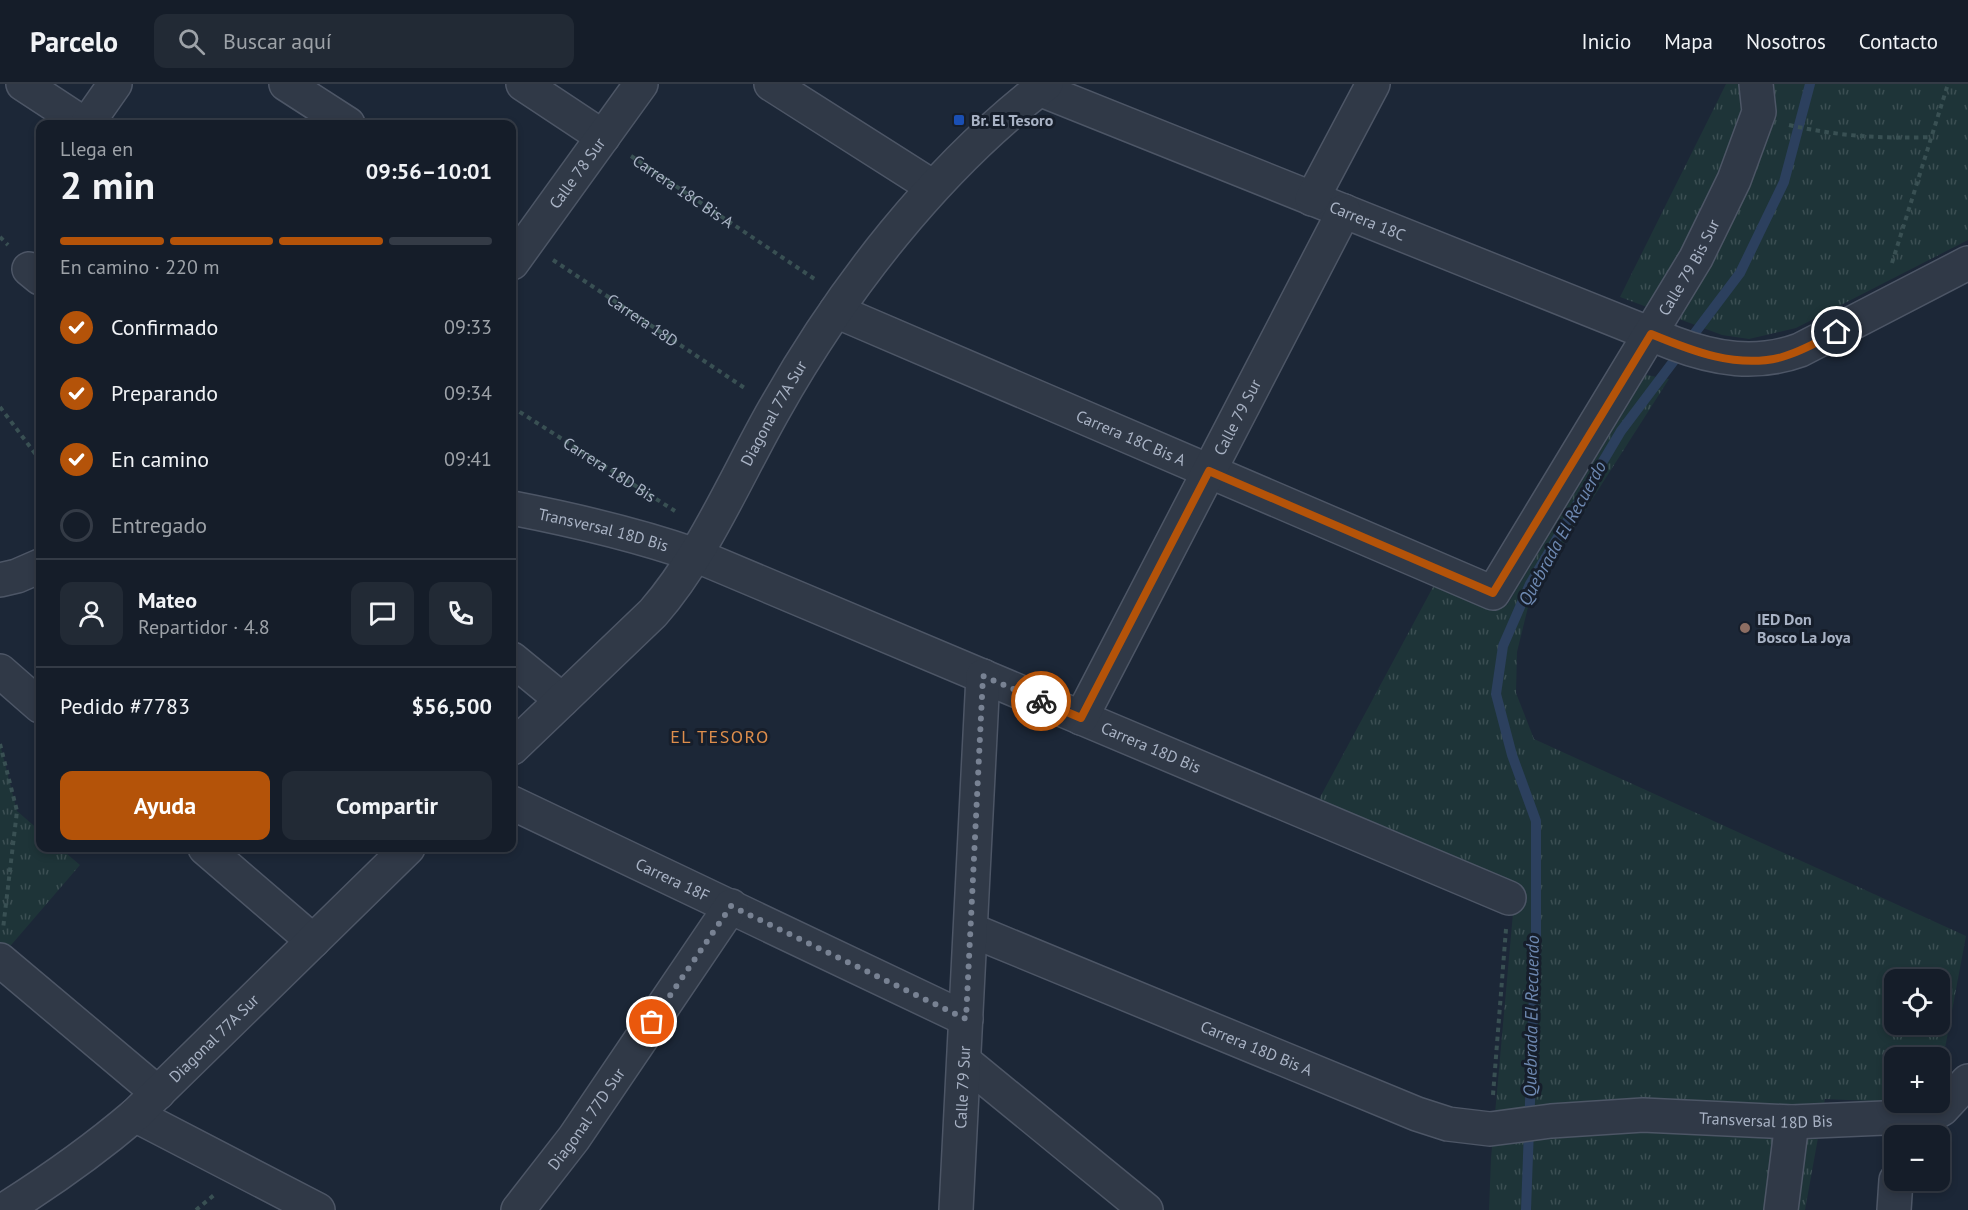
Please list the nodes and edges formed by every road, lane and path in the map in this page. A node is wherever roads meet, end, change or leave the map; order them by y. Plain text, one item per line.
1 (23, 84) edge
2 (115, 84) edge
3 (286, 84) edge
4 (524, 84) edge
5 (641, 84) edge
6 (771, 84) edge
7 (1373, 84) edge
8 (1756, 84) edge
9 (1948, 84) edge
10 (1042, 87) edge
11 (79, 120) edge
12 (88, 120) edge
13 (342, 120) edge
14 (1780, 123) dead end
15 (603, 137) junction
16 (1932, 137) junction
17 (933, 187) junction
18 (1312, 199) junction
19 (1344, 211) junction
20 (517, 246) edge
21 (1968, 263) edge
22 (840, 305) junction
23 (1877, 310) junction
24 (1674, 343) junction
25 (0, 407) edge
26 (775, 408) junction
27 (516, 410) edge
28 (36, 455) edge
29 (1209, 471) junction
30 (516, 509) edge
31 (701, 543) junction
32 (36, 568) edge
33 (0, 580) edge
34 (1493, 593) joint
35 (516, 662) edge
36 (0, 671) edge
37 (983, 676) junction
38 (562, 700) junction
39 (36, 702) edge
40 (1081, 718) junction
41 (0, 744) edge
42 (516, 744) edge
43 (516, 804) edge
44 (210, 852) edge
45 (404, 852) edge
46 (1509, 898) joint
47 (731, 906) junction
48 (970, 930) junction
49 (313, 941) junction
50 (1, 950) edge
51 (966, 1019) junction
52 (964, 1061) junction
53 (1968, 1081) edge
54 (147, 1104) junction
55 (1551, 1121) joint
56 (1791, 1122) junction
57 (1884, 1125) edge
58 (1901, 1125) edge
59 (1498, 1128) junction
60 (1895, 1191) edge
61 (4, 1210) edge
62 (318, 1210) edge
63 (518, 1210) edge
64 (956, 1210) edge
65 (1146, 1210) edge
66 (1781, 1210) edge
67 (1894, 1210) edge

1 - 11 street
2 - 12 street
3 - 13 street
4 - 15 street
5 - 15 street, Calle 78 Sur
6 - 17 street
7 - 18 street
8 - 24 street, Calle 79 Bis Sur
9 - 16 path
10 - 17 street, Diagonal 77A Sur
10 - 18 street, Carrera 18C
14 - 16 path
15 - 20 street, Calle 78 Sur
15 - 22 path, Carrera 18C Bis A
16 - 23 path
17 - 22 street, Diagonal 77A Sur
18 - 19 street, Carrera 18C
19 - 24 street, Carrera 18C
19 - 29 street, Calle 79 Sur
20 - 26 path, Carrera 18D
21 - 23 street, Carrera 18C
22 - 26 street, Diagonal 77A Sur
22 - 29 street, Carrera 18C Bis A
23 - 24 street, Carrera 18C
24 - 34 street, Calle 79 Bis Sur
25 - 28 path
26 - 31 street, Diagonal 77A Sur
27 - 31 path, Carrera 18D Bis
29 - 34 street, Carrera 18C Bis A
29 - 40 street, Calle 79 Sur
30 - 31 street, Transversal 18D Bis
31 - 37 street, Carrera 18D Bis
31 - 38 street, Diagonal 77A Sur
32 - 33 street
35 - 38 street
36 - 39 street
37 - 40 street, Carrera 18D Bis
37 - 48 street, Calle 79 Sur
38 - 42 street, Diagonal 77A Sur
40 - 46 street, Carrera 18D Bis
41 - 50 path
43 - 47 street, Carrera 18F
44 - 49 street
45 - 49 street, Diagonal 77A Sur
46 - 59 path
47 - 51 street, Carrera 18F
47 - 63 street, Diagonal 77D Sur
48 - 51 street, Calle 79 Sur
48 - 59 street, Carrera 18D Bis A
49 - 54 street, Diagonal 77A Sur
50 - 54 street
51 - 52 street, Calle 79 Sur
52 - 64 street, Calle 79 Sur
52 - 65 street
53 - 58 street, Transversal 18D Bis
54 - 61 street, Diagonal 77A Sur
54 - 62 street
55 - 56 street, Transversal 18D Bis
55 - 59 street, Carrera 18D Bis A
56 - 57 street, Transversal 18D Bis
56 - 66 street
60 - 67 street

